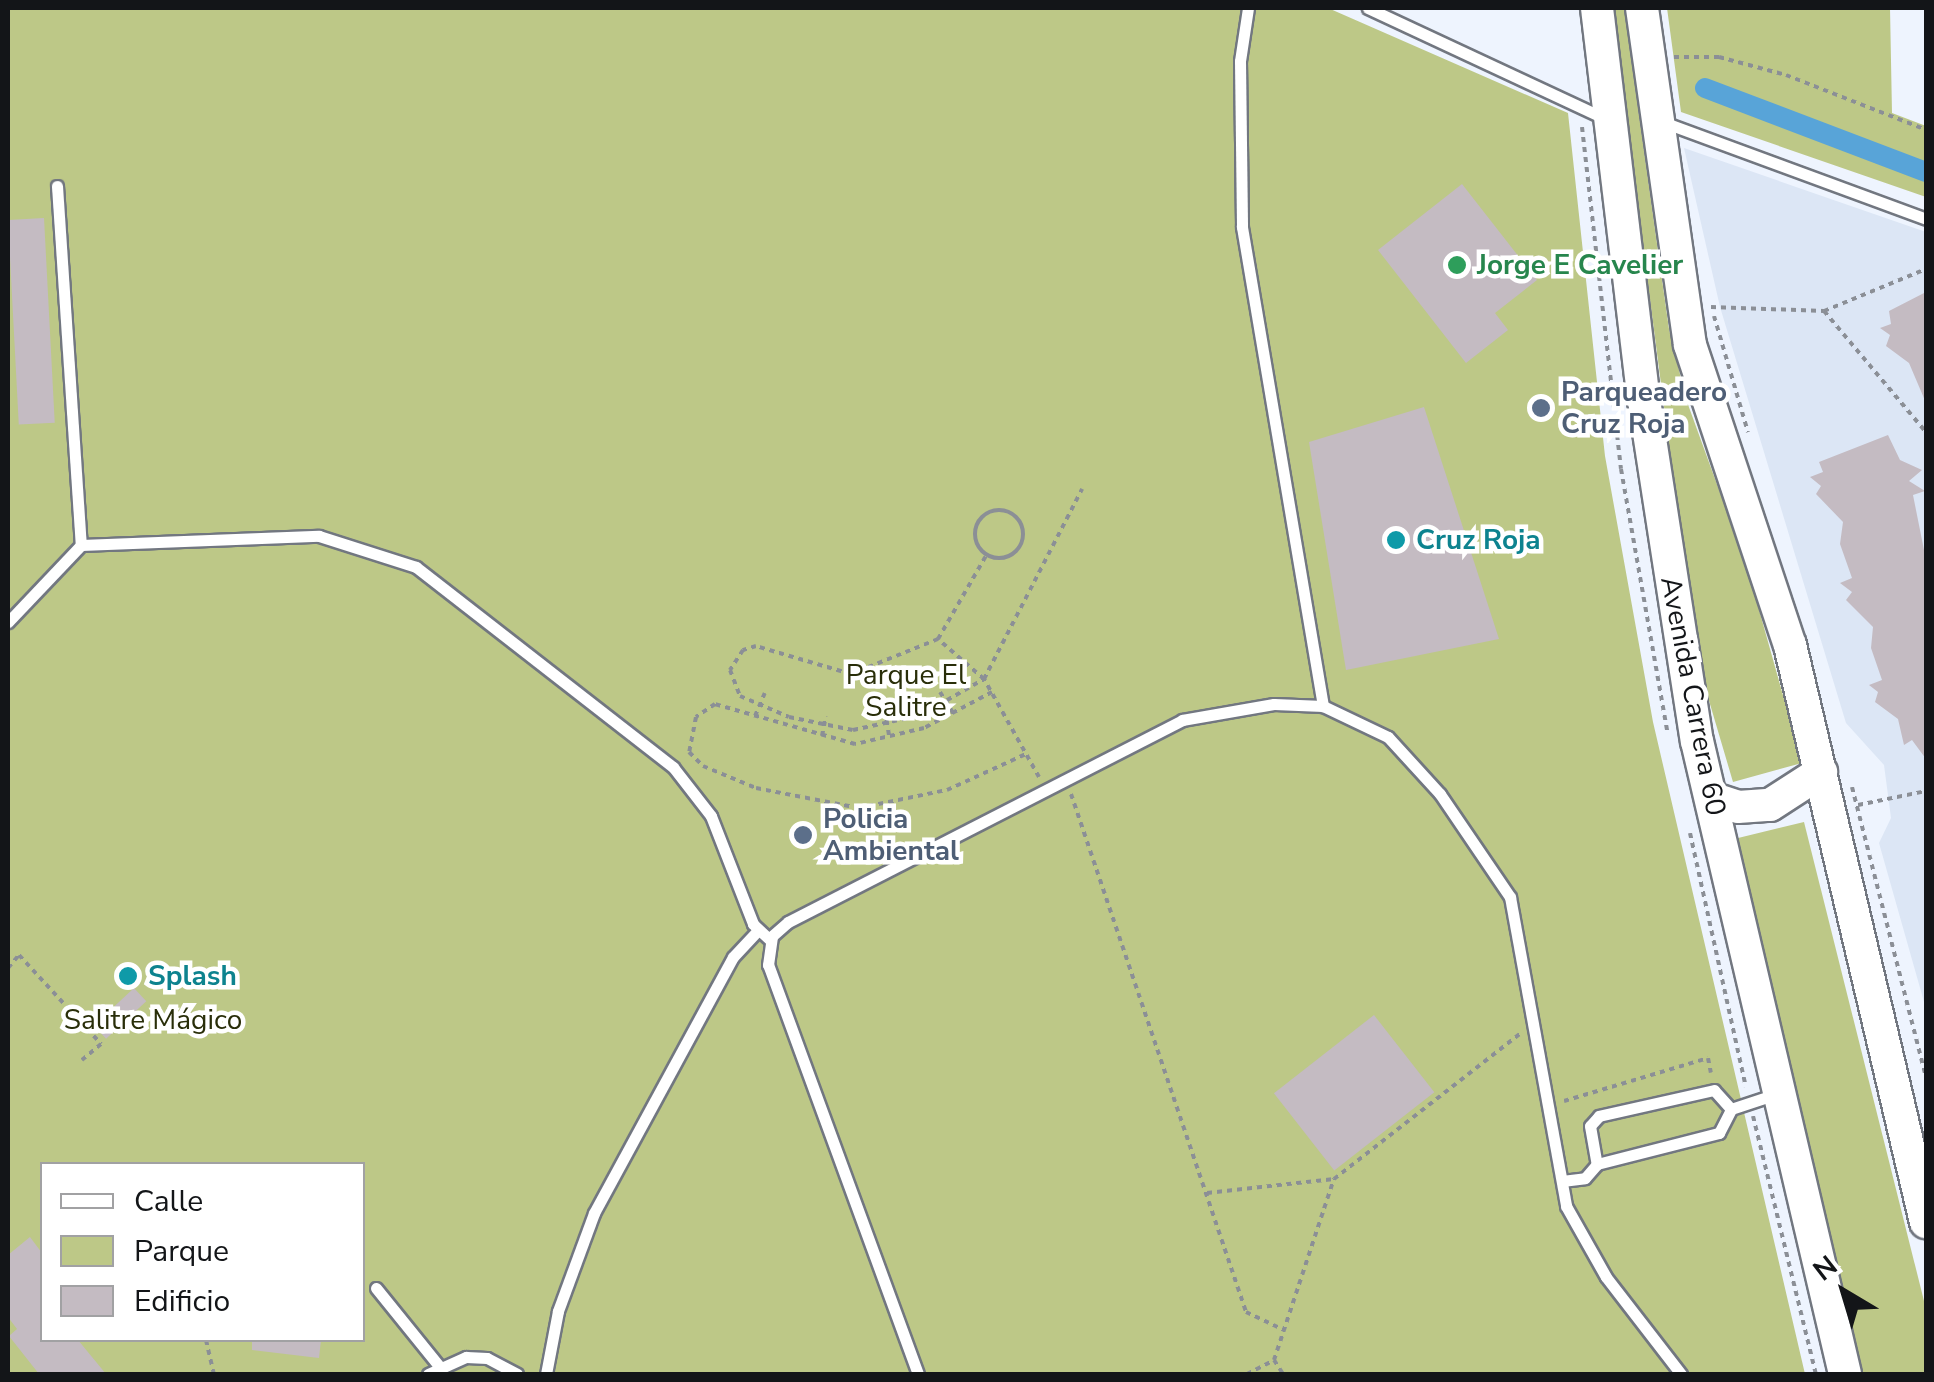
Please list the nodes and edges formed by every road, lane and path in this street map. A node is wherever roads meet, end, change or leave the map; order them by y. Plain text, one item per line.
1 (1248, 8) edge
2 (1368, 8) edge
3 (1597, 8) edge
4 (1642, 8) edge
5 (1664, 57) dead end
6 (1654, 119) junction
7 (1610, 120) junction
8 (1926, 130) edge
9 (57, 186) dead end
10 (1926, 219) edge
11 (1926, 269) edge
12 (1711, 306) dead end
13 (1824, 311) junction
14 (1926, 432) edge
15 (1082, 489) dead end
16 (82, 545) junction
17 (987, 556) junction
18 (8, 622) edge
19 (938, 638) junction
20 (984, 679) junction
21 (940, 692) dead end
22 (992, 692) junction
23 (764, 693) dead end
24 (946, 702) junction
25 (760, 704) junction
26 (1324, 706) junction
27 (886, 710) dead end
28 (952, 713) junction
29 (755, 716) junction
30 (826, 716) dead end
31 (887, 723) junction
32 (824, 724) junction
33 (822, 736) junction
34 (889, 736) junction
35 (1026, 754) junction
36 (1821, 772) junction
37 (1066, 779) junction
38 (1046, 790) junction
39 (1926, 791) edge
40 (1711, 798) junction
41 (1830, 810) junction
42 (758, 930) junction
43 (770, 940) junction
44 (8, 968) edge
45 (1535, 1022) junction
46 (85, 1058) dead end
47 (1714, 1090) junction
48 (1778, 1094) junction
49 (1550, 1105) junction
50 (1730, 1109) junction
51 (1598, 1164) junction
52 (1334, 1179) junction
53 (1562, 1181) junction
54 (1207, 1193) junction
55 (1926, 1222) edge
56 (376, 1288) dead end
57 (1284, 1330) junction
58 (206, 1342) edge
59 (1274, 1360) junction
60 (439, 1366) junction
61 (214, 1374) edge
62 (428, 1374) edge
63 (518, 1374) edge
64 (546, 1374) edge
65 (918, 1374) edge
66 (1247, 1374) edge
67 (1283, 1374) edge
68 (1681, 1374) edge
69 (1845, 1374) edge

1 - 26 lane
2 - 7 lane
3 - 7 main road, Avenida Carrera 60
4 - 6 main road
5 - 8 path
6 - 10 lane
6 - 36 main road
7 - 40 main road, Avenida Carrera 60
9 - 16 lane
11 - 13 path
12 - 13 path
13 - 14 path
15 - 20 path
16 - 18 lane
16 - 42 lane
17 - 17 path
17 - 19 path
19 - 20 path
19 - 25 path
20 - 22 path
20 - 24 path
21 - 24 path
22 - 28 path
22 - 35 path
23 - 25 path
24 - 28 path
24 - 31 path
25 - 29 path
25 - 32 path
26 - 37 lane
26 - 45 lane
27 - 31 path
28 - 34 path
29 - 33 path
29 - 35 path
30 - 32 path
31 - 32 path
31 - 34 path
32 - 33 path
33 - 34 path
35 - 38 path
36 - 40 main road
36 - 41 main road
37 - 38 lane
37 - 54 path
38 - 43 lane
39 - 41 path
40 - 48 main road, Avenida Carrera 60
41 - 55 main road
42 - 43 lane
42 - 64 lane
43 - 65 lane
44 - 46 path
45 - 49 lane
45 - 52 path
47 - 49 path
47 - 50 lane
47 - 51 lane
48 - 50 lane
48 - 69 main road, Avenida Carrera 60
49 - 53 lane
50 - 51 lane
51 - 53 lane
52 - 54 path
52 - 57 path
53 - 68 lane
54 - 57 path
56 - 60 lane
57 - 59 path
58 - 61 path
59 - 66 path
59 - 67 path
60 - 62 lane
60 - 63 lane

